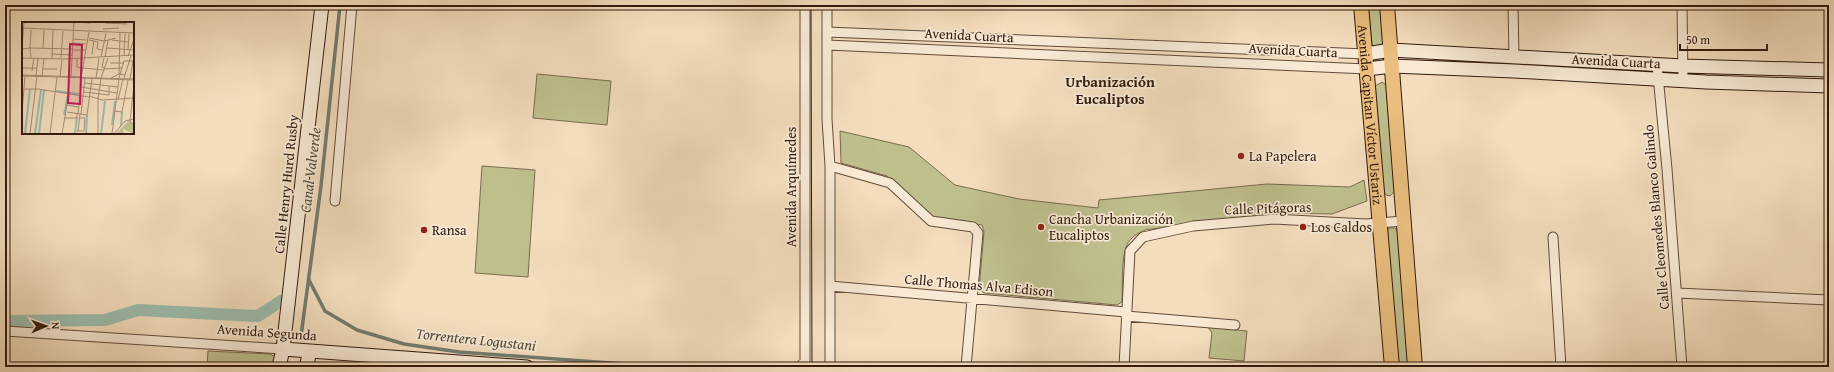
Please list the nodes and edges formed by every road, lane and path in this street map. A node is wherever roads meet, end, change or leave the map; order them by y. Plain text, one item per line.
1 (352, 5) edge
2 (805, 5) edge
3 (827, 5) edge
4 (1361, 5) edge
5 (1387, 5) edge
6 (1513, 5) edge
7 (1682, 5) edge
8 (318, 6) edge
9 (827, 32) junction
10 (826, 45) junction
11 (1170, 46) junction
12 (1391, 50) junction
13 (1366, 54) junction
14 (1514, 57) junction
15 (1170, 60) junction
16 (1657, 65) junction
17 (1392, 66) junction
18 (1683, 66) junction
19 (1367, 69) junction
20 (1829, 70) edge
21 (1658, 79) junction
22 (1683, 81) junction
23 (1829, 86) edge
24 (830, 166) junction
25 (335, 201) dead end
26 (1403, 221) junction
27 (1380, 222) junction
28 (1553, 237) dead end
29 (830, 286) junction
30 (1676, 293) junction
31 (973, 299) junction
32 (1829, 300) edge
33 (1126, 314) junction
34 (1235, 325) dead end
35 (5, 331) edge
36 (283, 349) junction
37 (310, 352) junction
38 (279, 367) edge
39 (306, 367) edge
40 (519, 367) edge
41 (800, 367) edge
42 (830, 367) edge
43 (966, 367) edge
44 (1124, 367) edge
45 (1392, 367) edge
46 (1415, 367) edge
47 (1561, 367) edge
48 (1682, 367) edge

1 - 25 street
2 - 41 street, Avenida Arquímedes
3 - 9 street
4 - 13 main road, Avenida Capitan Víctor Ustariz
5 - 12 main road, Avenida Capitan Víctor Ustariz
6 - 14 street
7 - 18 street
8 - 36 street, Calle Henry Hurd Rusby
9 - 10 street
9 - 11 street, Avenida Cuarta
10 - 15 street, Avenida Cuarta
10 - 24 street
11 - 13 street, Avenida Cuarta
11 - 15 street
12 - 13 street, Avenida Cuarta
12 - 14 street, Avenida Cuarta
12 - 17 main road, Avenida Capitan Víctor Ustariz
13 - 19 main road, Avenida Capitan Víctor Ustariz
14 - 16 street, Avenida Cuarta
15 - 19 street, Avenida Cuarta
16 - 18 street, Avenida Cuarta
16 - 21 street, Calle Cleomedes Blanco Galindo
17 - 19 street, Avenida Cuarta
17 - 21 street, Avenida Cuarta
17 - 26 main road, Avenida Capitan Víctor Ustariz
18 - 20 street, Avenida Cuarta
18 - 22 street
19 - 27 main road, Avenida Capitan Víctor Ustariz
21 - 22 street, Avenida Cuarta
21 - 30 street, Calle Cleomedes Blanco Galindo
22 - 23 street, Avenida Cuarta
24 - 29 street
24 - 31 street
26 - 27 street, Calle Pitágoras
26 - 46 main road, Avenida Capitan Víctor Ustariz
27 - 33 street, Calle Pitágoras
27 - 45 main road, Avenida Capitan Víctor Ustariz
28 - 47 street
29 - 31 street, Calle Thomas Alva Edison
29 - 42 street
30 - 32 street
30 - 48 street, Calle Cleomedes Blanco Galindo
31 - 33 street, Calle Thomas Alva Edison
31 - 43 street
33 - 34 street, Calle Thomas Alva Edison
33 - 44 street
35 - 36 street, Avenida Segunda
36 - 37 street, Avenida Segunda
36 - 38 street, Calle Henry Hurd Rusby
37 - 39 street
37 - 40 street, Avenida Segunda

